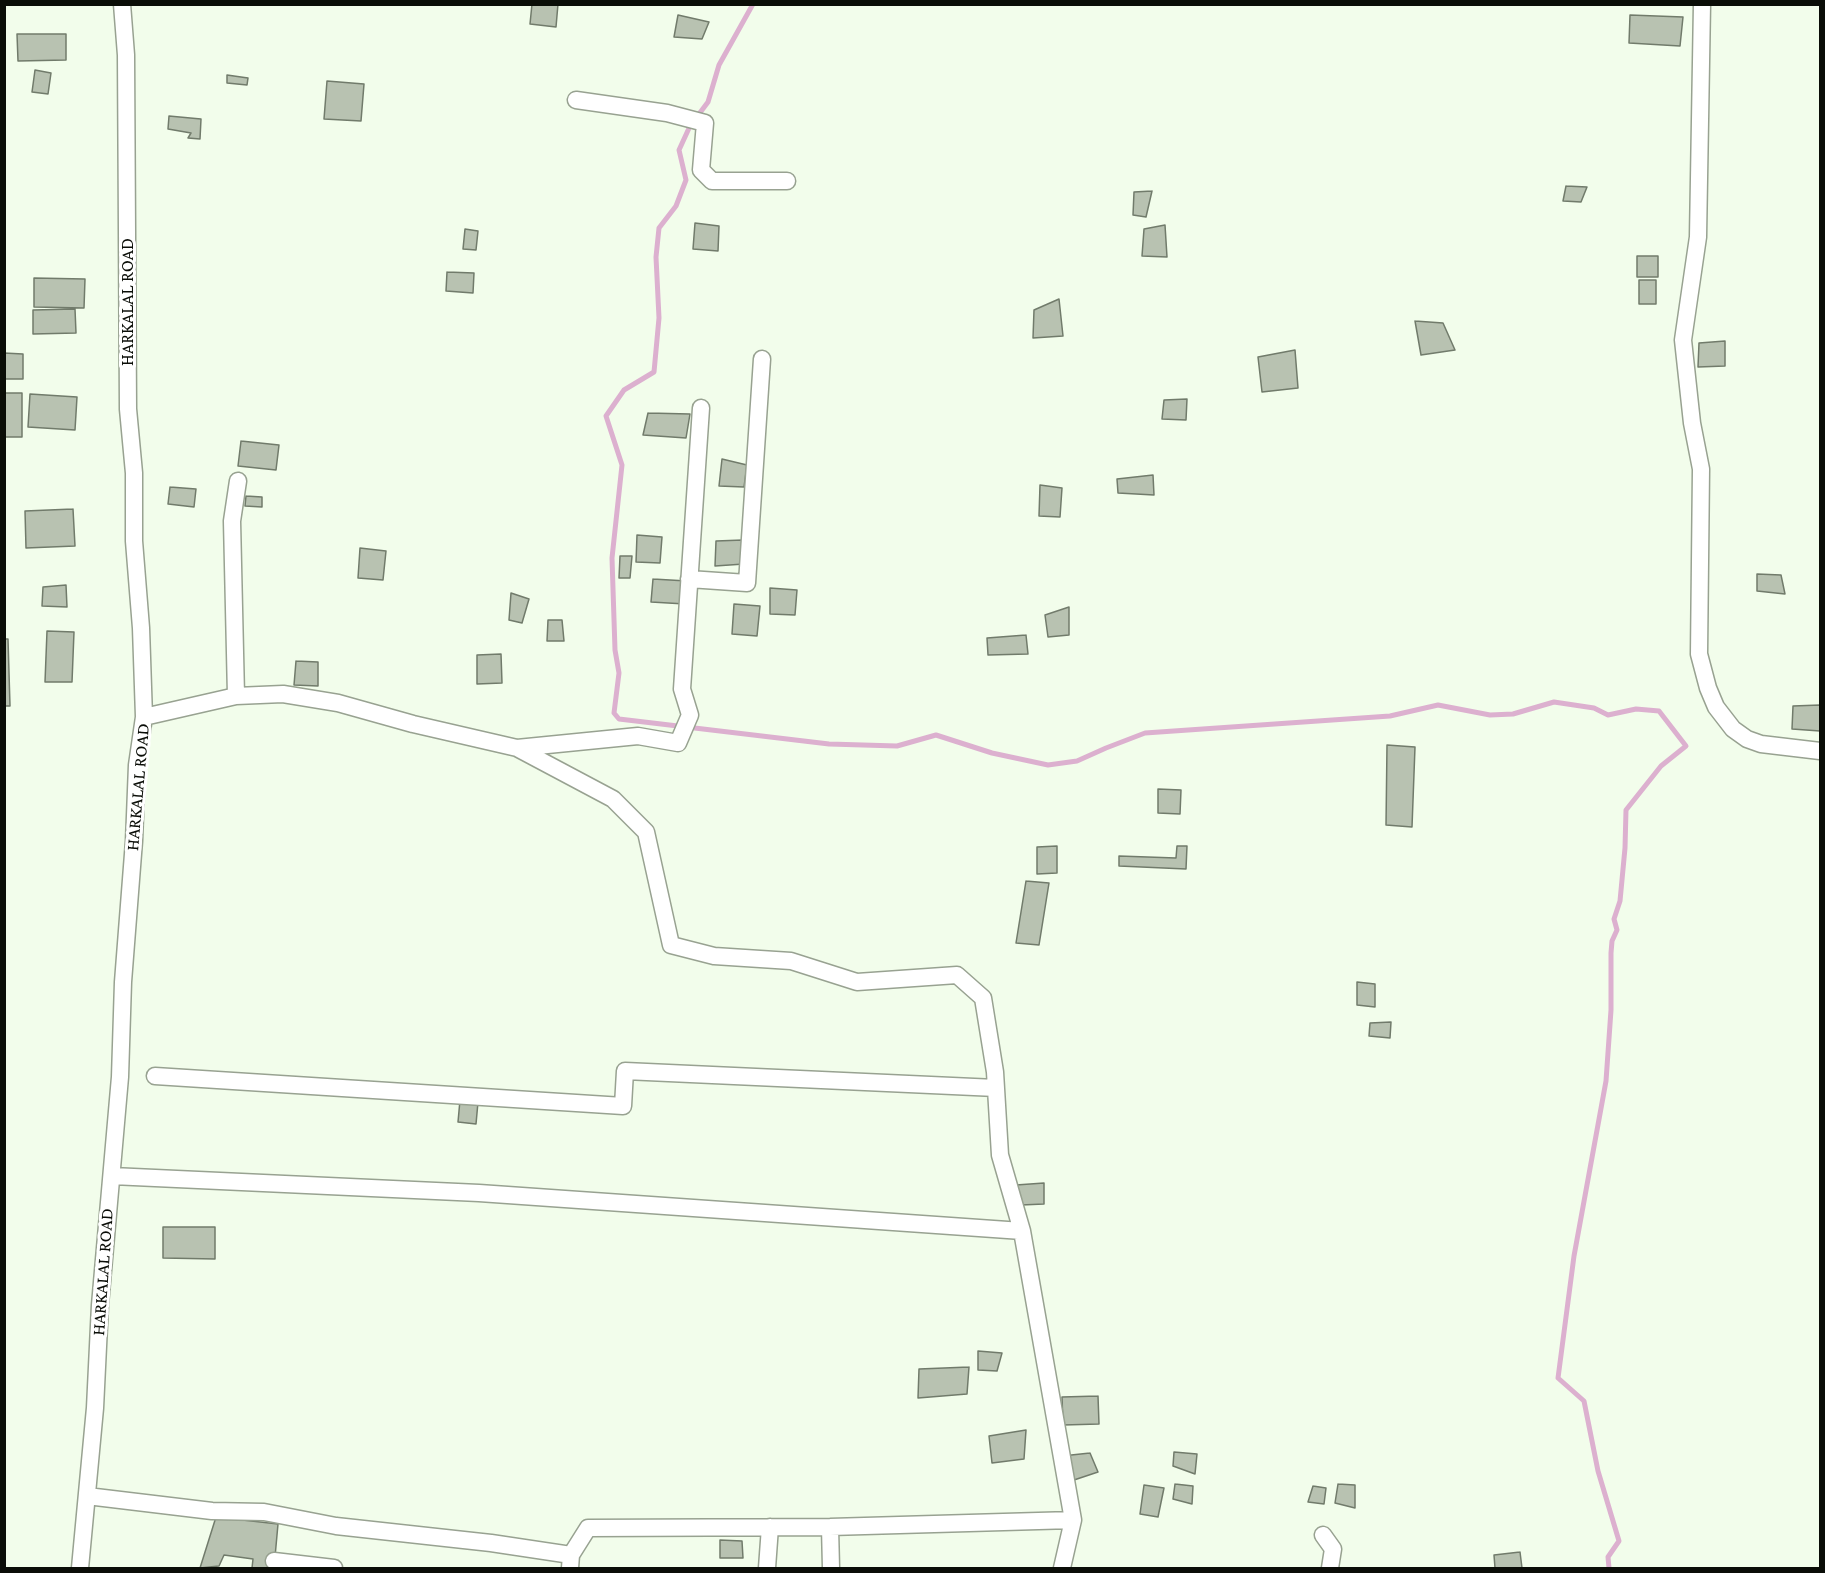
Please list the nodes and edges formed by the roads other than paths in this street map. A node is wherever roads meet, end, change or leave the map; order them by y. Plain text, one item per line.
1 (122, 4) edge
2 (1702, 4) edge
3 (576, 100) dead end
4 (787, 181) dead end
5 (762, 359) dead end
6 (702, 408) dead end
7 (238, 481) dead end
8 (689, 579) junction
9 (236, 696) junction
10 (144, 717) junction
11 (517, 748) junction
12 (1821, 751) edge
13 (155, 1076) dead end
14 (996, 1088) junction
15 (112, 1176) junction
16 (1022, 1231) junction
17 (87, 1496) junction
18 (1073, 1520) junction
19 (770, 1527) junction
20 (830, 1527) junction
21 (1323, 1535) dead end
22 (274, 1561) dead end
23 (571, 1562) edge
24 (81, 1569) edge
25 (334, 1569) edge
26 (767, 1569) edge
27 (831, 1569) edge
28 (1062, 1569) edge
29 (1330, 1569) edge

1 - 10 street, HARKALAL ROAD
2 - 12 street
3 - 4 street
5 - 8 street
6 - 8 street
7 - 9 street
8 - 11 street
9 - 10 street
9 - 11 street
10 - 15 street, HARKALAL ROAD
11 - 14 street
13 - 14 street
14 - 16 street
15 - 16 street
15 - 17 street, HARKALAL ROAD
16 - 18 street
17 - 23 street
17 - 24 street, HARKALAL ROAD
18 - 20 street
18 - 28 street
19 - 20 street
19 - 23 street
19 - 26 street
20 - 27 street
21 - 29 street
22 - 25 street

